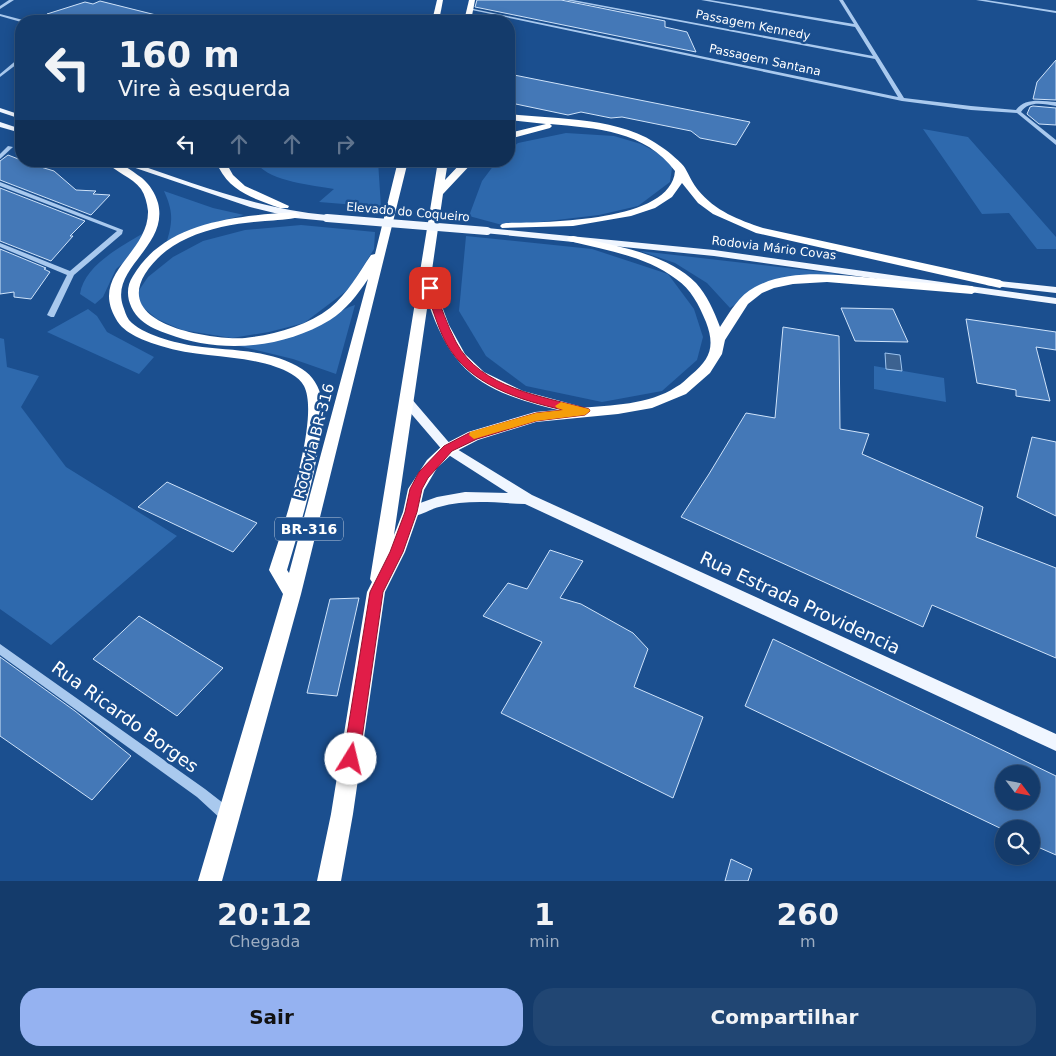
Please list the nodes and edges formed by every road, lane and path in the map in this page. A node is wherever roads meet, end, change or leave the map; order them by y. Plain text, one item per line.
1 (12, 0) edge
2 (440, 0) edge
3 (472, 0) edge
4 (567, 0) edge
5 (703, 0) edge
6 (841, 0) edge
7 (978, 0) edge
8 (0, 8) edge
9 (469, 8) junction
10 (1056, 12) edge
11 (0, 15) edge
12 (436, 15) edge
13 (468, 15) edge
14 (502, 15) edge
15 (515, 18) edge
16 (15, 19) edge
17 (858, 26) junction
18 (877, 58) junction
19 (15, 64) edge
20 (0, 76) edge
21 (902, 99) junction
22 (1056, 104) edge
23 (0, 110) edge
24 (1018, 112) junction
25 (15, 115) edge
26 (515, 118) edge
27 (569, 123) junction
28 (0, 124) edge
29 (15, 129) edge
30 (515, 134) edge
31 (1056, 143) edge
32 (10, 146) dead end
33 (0, 157) edge
34 (118, 167) edge
35 (137, 167) edge
36 (163, 167) edge
37 (224, 167) edge
38 (398, 167) edge
39 (402, 167) edge
40 (442, 167) edge
41 (463, 167) edge
42 (680, 169) junction
43 (0, 184) edge
44 (399, 184) junction
45 (438, 193) junction
46 (284, 206) junction
47 (295, 215) junction
48 (329, 215) junction
49 (506, 226) junction
50 (488, 228) junction
51 (573, 239) junction
52 (384, 241) junction
53 (0, 245) edge
54 (71, 274) junction
55 (424, 274) junction
56 (1000, 284) junction
57 (972, 290) junction
58 (1056, 290) edge
59 (1056, 300) edge
60 (51, 315) dead end
61 (718, 340) junction
62 (406, 400) junction
63 (585, 411) junction
64 (448, 448) junction
65 (527, 499) junction
66 (411, 512) junction
67 (376, 592) junction
68 (292, 594) junction
69 (0, 649) edge
70 (1056, 743) edge
71 (228, 816) junction
72 (210, 881) edge
73 (329, 881) edge

1 - 8 street
2 - 12 highway
3 - 9 highway
4 - 18 street, Passagem Kennedy
5 - 17 street
6 - 17 street
7 - 10 street
9 - 13 highway
9 - 14 street, Passagem Santana
11 - 16 street
15 - 21 street, Passagem Santana
17 - 18 street
18 - 21 street
19 - 20 street
21 - 24 street, Passagem Santana
22 - 24 street
23 - 25 main road
24 - 31 street
26 - 27 highway
27 - 30 highway
27 - 42 highway
28 - 29 main road
32 - 33 street
34 - 68 highway
35 - 47 main road
36 - 46 main road
37 - 46 highway
38 - 44 highway
39 - 44 highway, Rodovia BR-316 / BR-316
40 - 45 highway
41 - 45 highway
42 - 49 highway
42 - 56 highway
43 - 54 street
44 - 52 highway, Rodovia BR-316 / BR-316
45 - 55 highway
46 - 48 main road
47 - 48 main road
47 - 52 highway
48 - 50 main road, Elevado do Coqueiro, bridge
49 - 50 main road, Rodovia Mário Covas
49 - 56 main road, Rodovia Mário Covas
50 - 51 main road, Rodovia Mário Covas
51 - 57 main road, Rodovia Mário Covas
51 - 61 highway
52 - 68 highway, Rodovia BR-316 / BR-316
53 - 54 street
54 - 60 street
55 - 62 highway
55 - 63 highway
56 - 58 main road, Rodovia Mário Covas
57 - 59 main road, Rodovia Mário Covas
57 - 61 highway
61 - 63 highway
62 - 64 main road, Rua Estrada Providencia
62 - 67 highway
63 - 64 highway
64 - 65 main road, Rua Estrada Providencia
64 - 66 highway
65 - 66 main road, Rua Estrada Providencia
65 - 70 main road, Rua Estrada Providencia
66 - 67 highway
67 - 73 highway
68 - 71 highway, Rodovia BR-316 / BR-316
69 - 71 street, Rua Ricardo Borges
71 - 72 highway, BR-316

